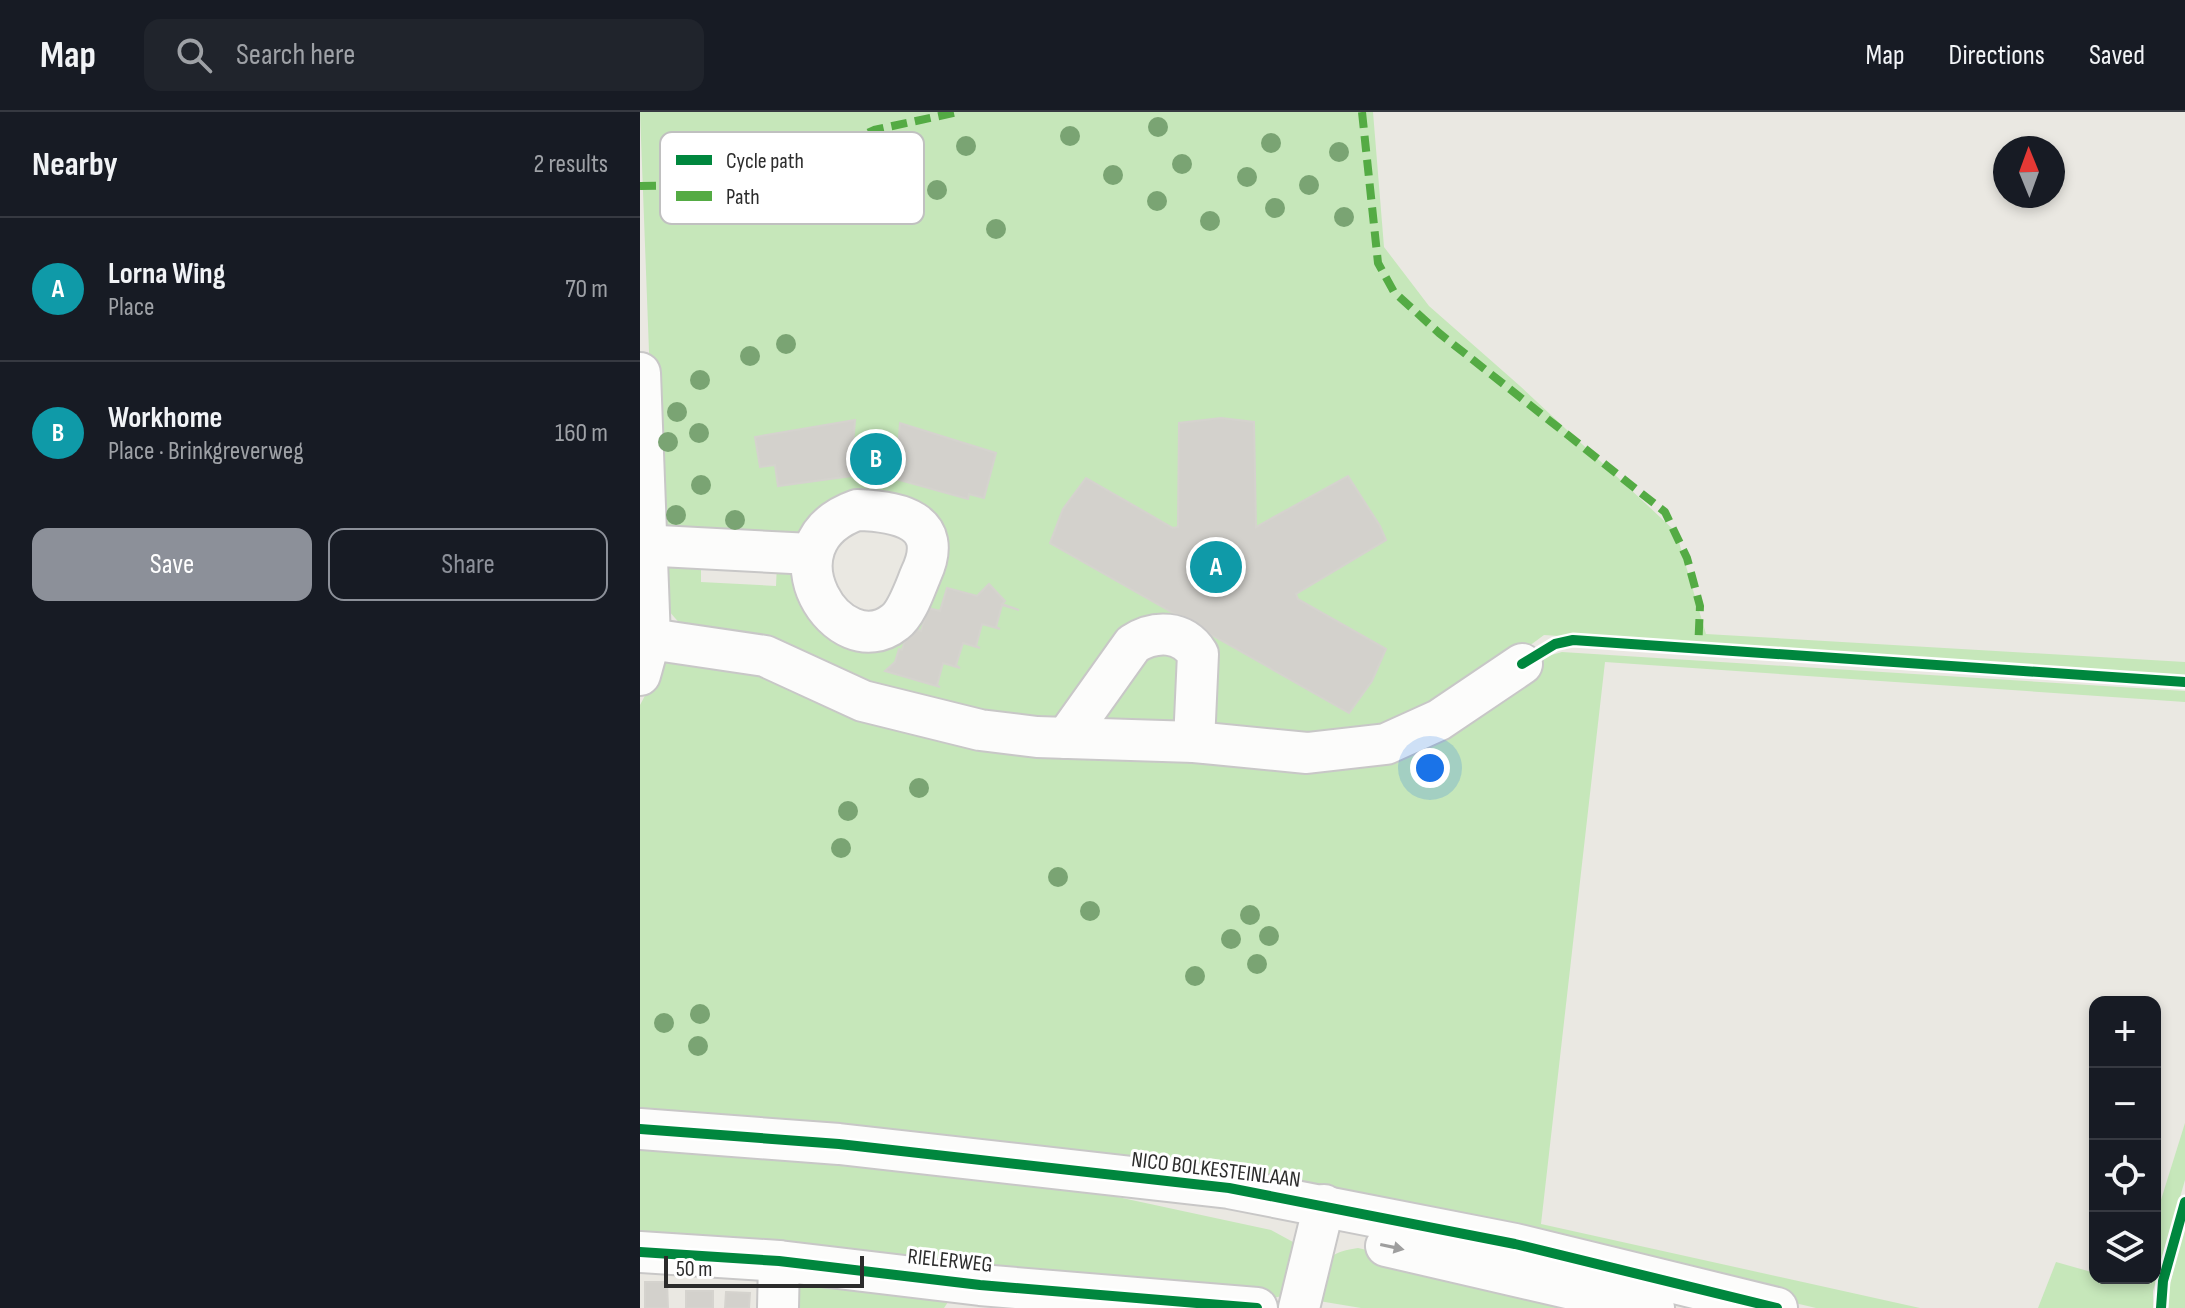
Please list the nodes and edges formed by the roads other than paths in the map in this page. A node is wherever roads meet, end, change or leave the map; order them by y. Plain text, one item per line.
1 (640, 373) edge
2 (644, 545) edge
3 (811, 554) dead end
4 (645, 657) edge
5 (1522, 664) dead end
6 (1066, 738) junction
7 (1194, 742) junction
8 (640, 1129) edge
9 (1321, 1218) junction
10 (640, 1252) edge
11 (779, 1261) junction
12 (972, 1296) edge
13 (1170, 1304) edge
14 (778, 1308) edge
15 (1257, 1308) edge
16 (1299, 1308) edge
17 (1654, 1308) edge
18 (1777, 1308) edge

1 - 2 street
2 - 3 street
2 - 4 street
4 - 6 street
5 - 7 street
6 - 7 street
6 - 7 street
8 - 9 street, NICO BOLKESTEINLAAN
9 - 16 street
9 -> 17 street, NICO BOLKESTEINLAAN
9 - 18 street, NICO BOLKESTEINLAAN
10 - 11 street, RIELERWEG
11 - 12 street, RIELERWEG
11 - 14 street
12 - 13 street, RIELERWEG
13 - 15 street, RIELERWEG

